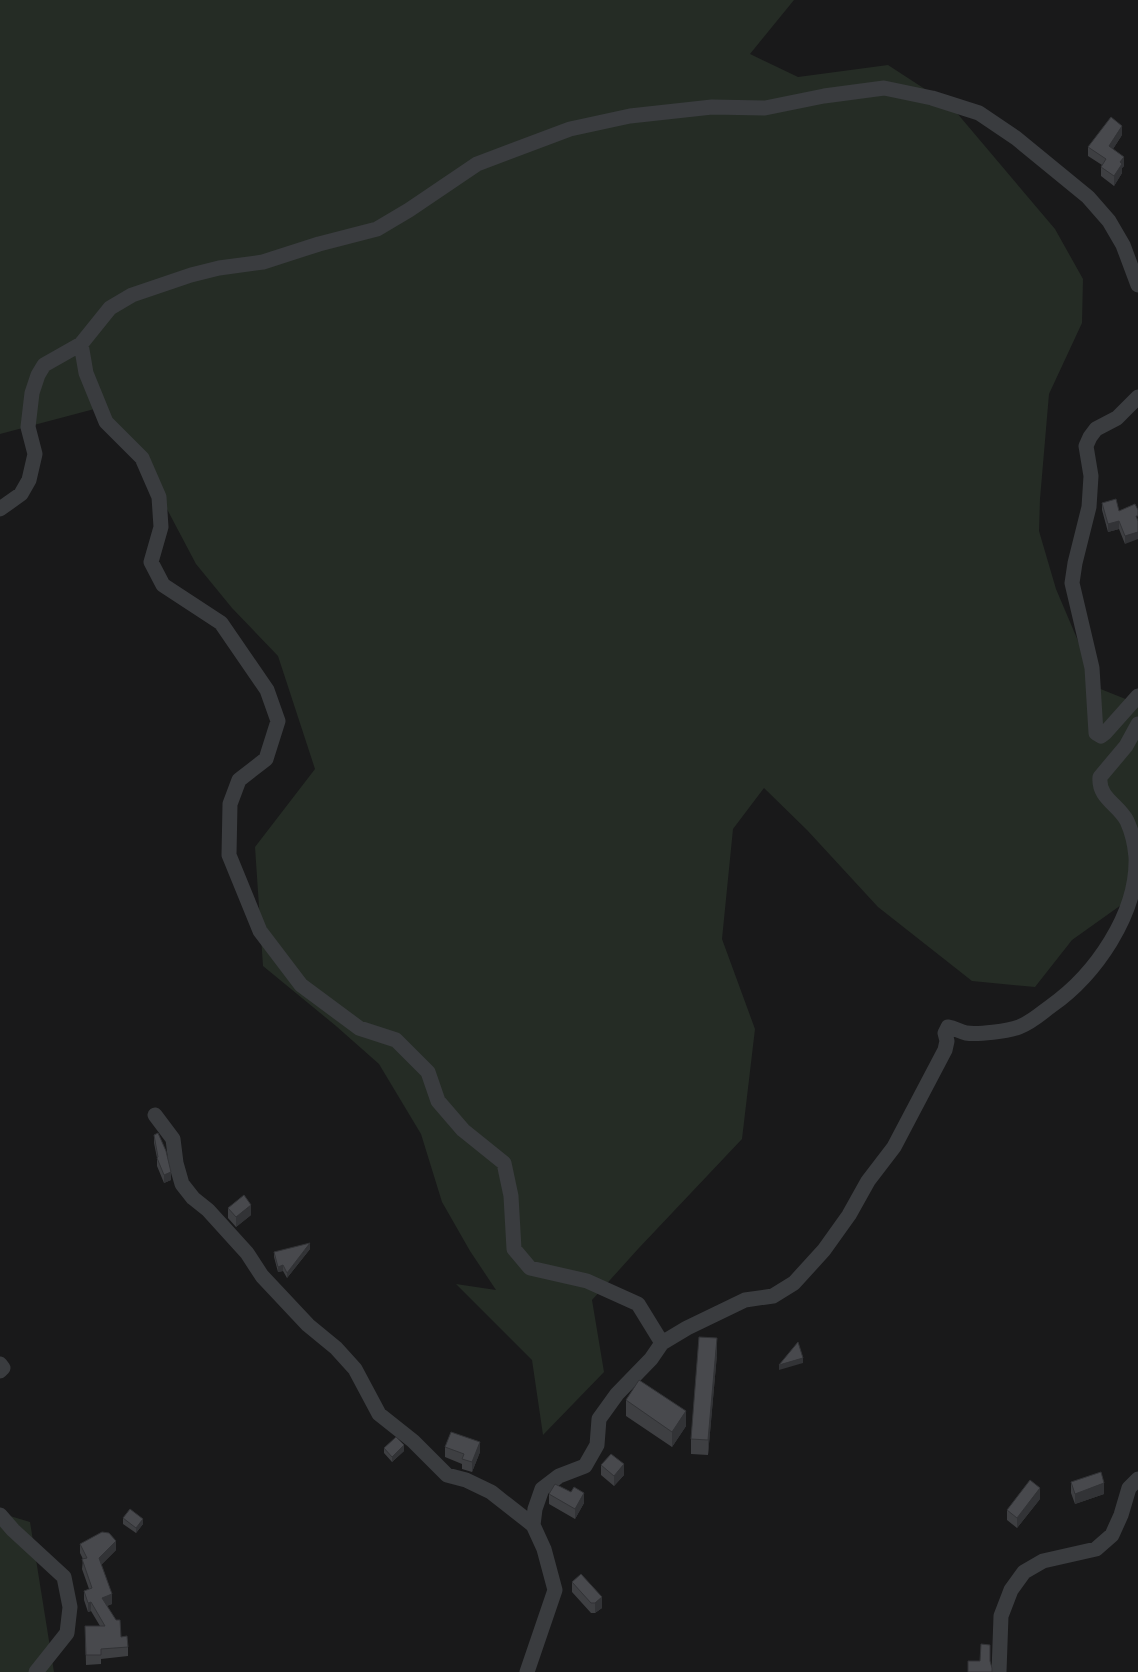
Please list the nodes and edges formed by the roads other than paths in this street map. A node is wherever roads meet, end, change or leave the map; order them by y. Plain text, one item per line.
1 (1138, 285) edge
2 (81, 344) junction
3 (1138, 397) edge
4 (0, 509) edge
5 (1138, 696) edge
6 (1138, 724) edge
7 (155, 1115) dead end
8 (662, 1343) junction
9 (0, 1364) edge
10 (0, 1371) edge
11 (1138, 1479) edge
12 (0, 1515) edge
13 (533, 1525) junction
14 (36, 1672) edge
15 (526, 1672) edge
16 (999, 1672) edge

1 - 2 street
2 - 4 street
2 - 8 street
3 - 5 street
6 - 8 street
7 - 13 street
8 - 13 street
9 - 10 street
11 - 16 street
12 - 14 street
13 - 15 street

